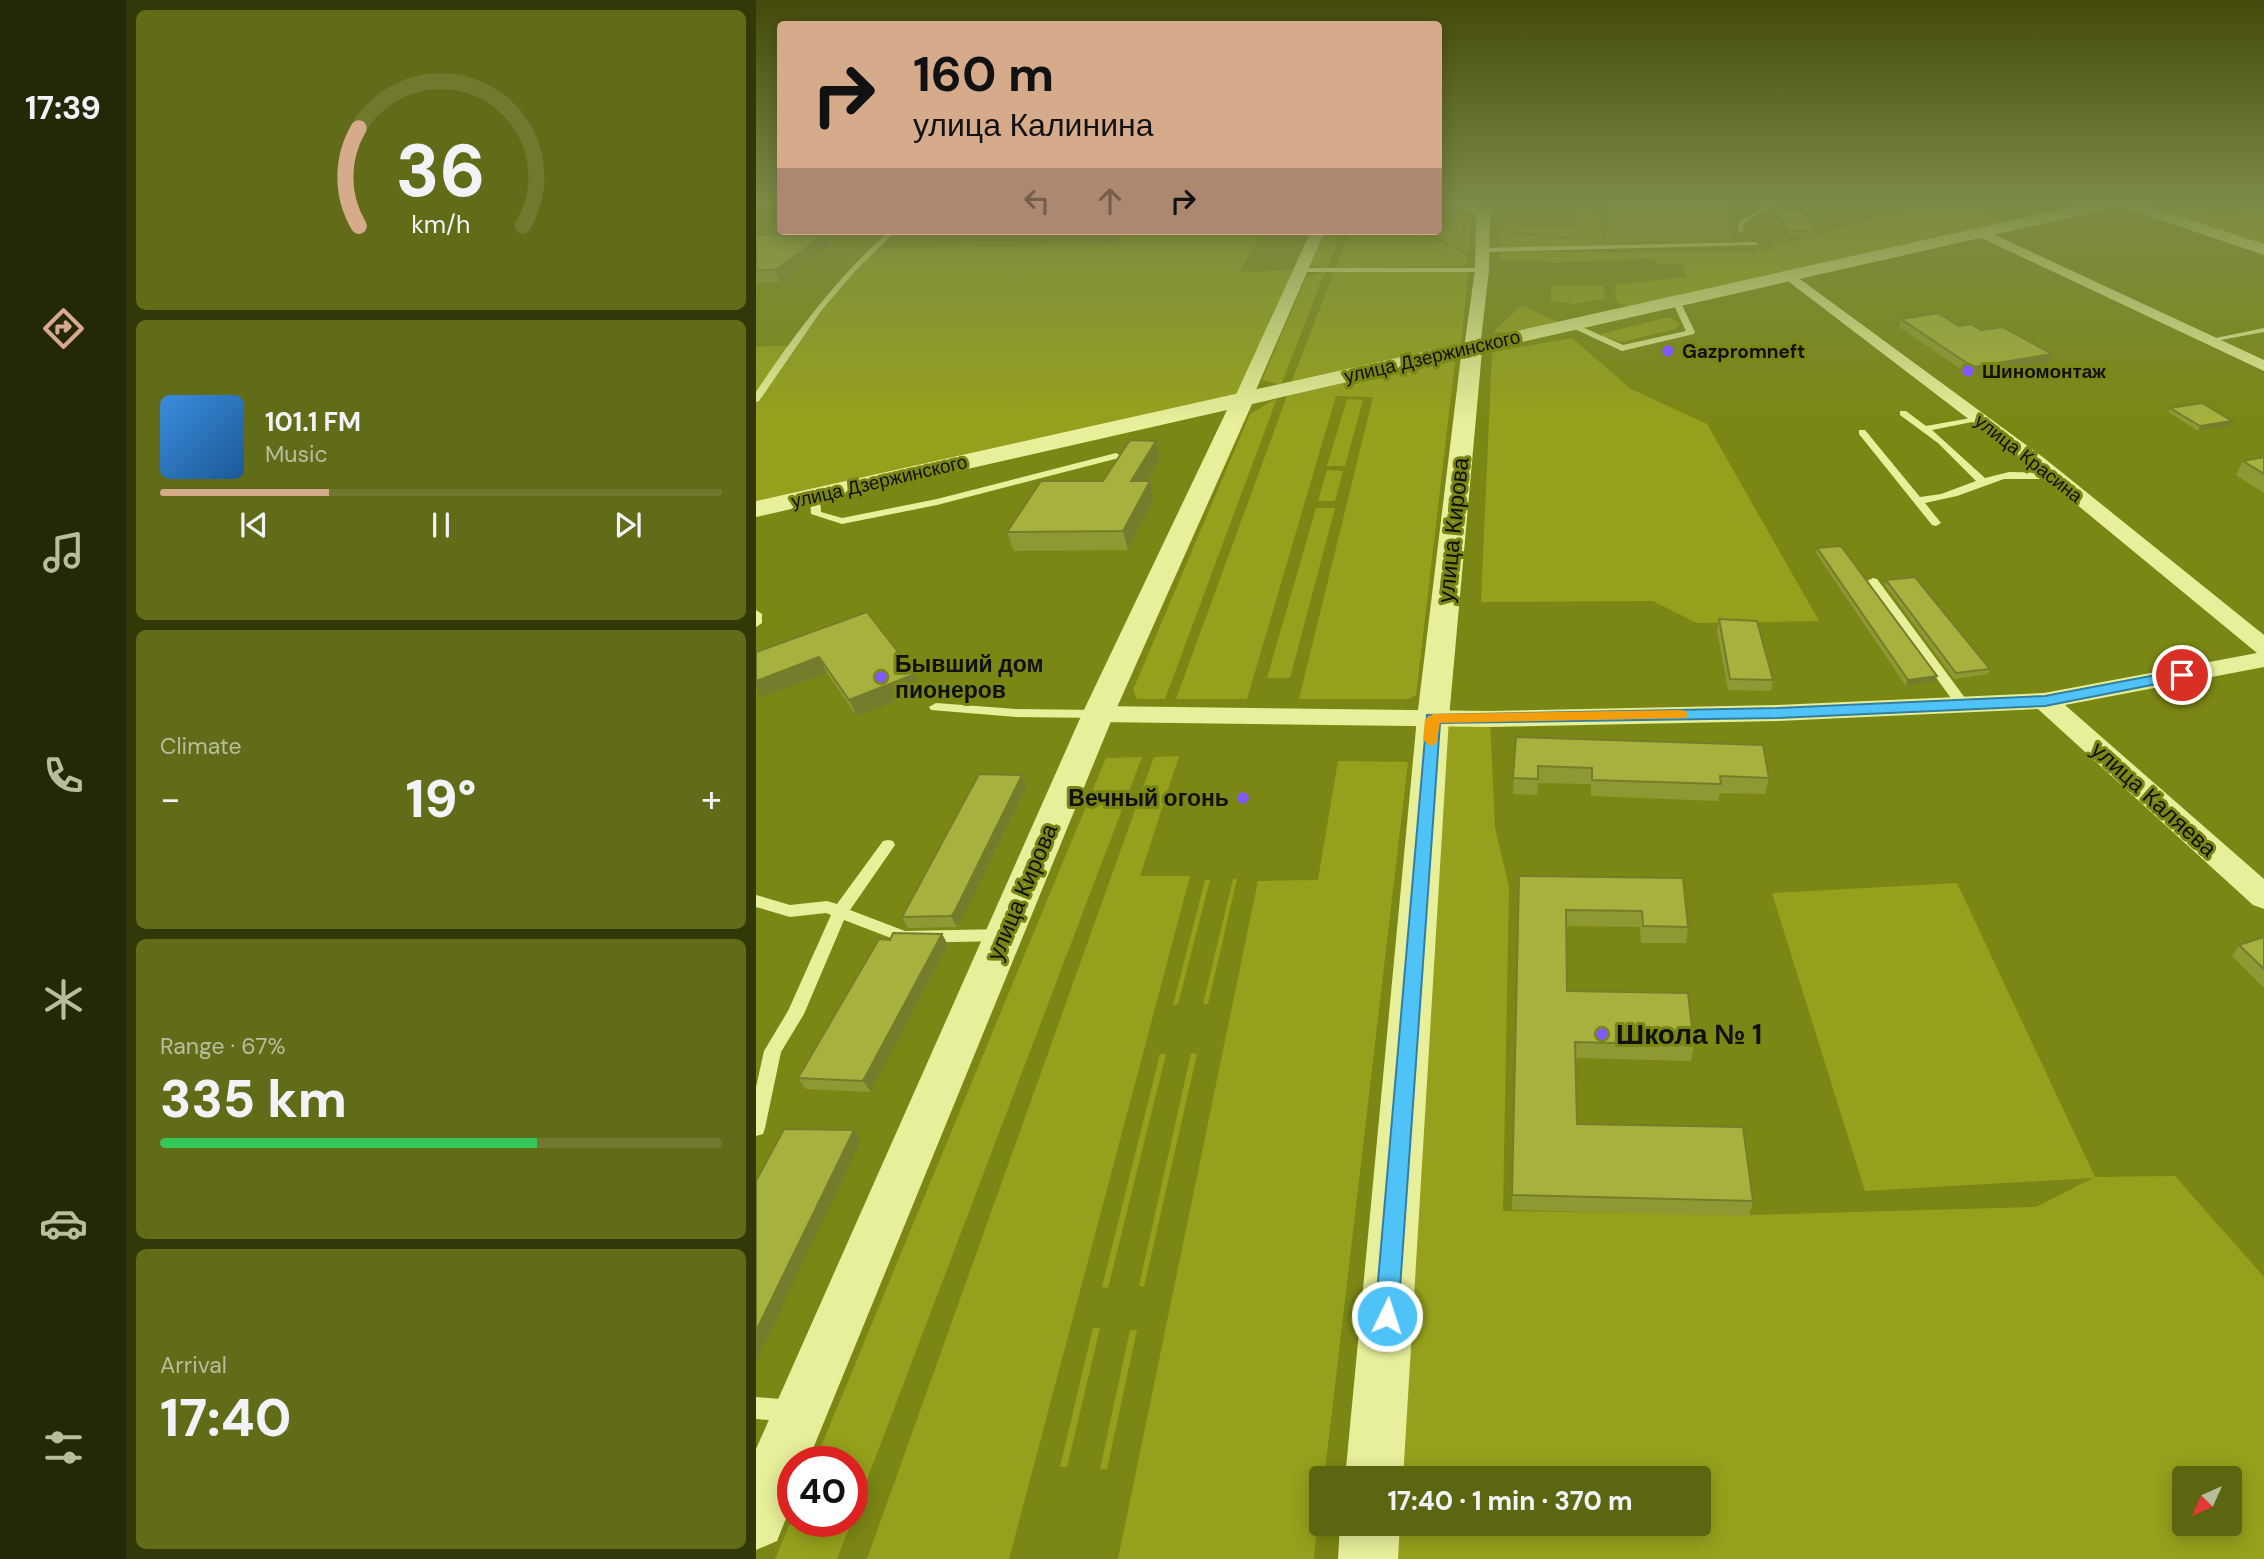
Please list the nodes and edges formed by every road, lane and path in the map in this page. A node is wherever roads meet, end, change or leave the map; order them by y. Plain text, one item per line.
1 (846, 277) edge
2 (1300, 277) edge
3 (1481, 277) edge
4 (1781, 277) edge
5 (1791, 277) edge
6 (2075, 277) edge
7 (1676, 301) junction
8 (1570, 325) junction
9 (2264, 330) edge
10 (2210, 340) junction
11 (1472, 348) junction
12 (2264, 366) edge
13 (1243, 398) junction
14 (756, 399) edge
15 (1903, 413) dead end
16 (1979, 418) junction
17 (1924, 429) junction
18 (1862, 432) dead end
19 (1116, 456) edge
20 (2054, 476) junction
21 (1985, 484) junction
22 (815, 495) junction
23 (1918, 500) junction
24 (756, 509) edge
25 (1936, 523) dead end
26 (1873, 581) dead end
27 (756, 614) edge
28 (756, 622) edge
29 (2264, 647) edge
30 (2264, 659) edge
31 (2045, 701) junction
32 (1963, 705) junction
33 (936, 707) dead end
34 (1098, 714) junction
35 (1433, 719) junction
36 (888, 845) dead end
37 (2264, 897) edge
38 (756, 901) edge
39 (840, 912) junction
40 (1003, 935) junction
41 (756, 1128) edge
42 (756, 1408) edge
43 (799, 1412) junction
44 (1375, 1466) edge
45 (756, 1520) edge
46 (1369, 1536) edge
47 (1368, 1559) edge

1 - 14 lane
2 - 13 street, улица Кирова
3 - 11 street, улица Кирова
4 - 7 street, улица Дзержинского
5 - 16 street, улица Красина
6 - 10 street
7 - 8 street, улица Дзержинского
7 - 8 lane
8 - 11 street, улица Дзержинского
9 - 10 lane
10 - 12 street
11 - 13 street, улица Дзержинского
11 - 35 street, улица Кирова
13 - 22 street, улица Дзержинского
13 - 34 street, улица Кирова
15 - 17 lane
16 - 17 lane
16 - 20 street, улица Красина
17 - 21 lane
18 - 23 lane
19 - 22 lane
20 - 21 lane
20 - 29 street, улица Красина
21 - 23 lane
22 - 24 street, улица Дзержинского
23 - 25 lane
26 - 32 lane
27 - 28 lane
30 - 31 street
31 - 32 street
31 - 37 street, улица Каляева
32 - 35 street
33 - 34 lane
34 - 35 street
34 - 40 street, улица Кирова
35 - 44 street, улица Кирова
36 - 39 lane
38 - 39 lane
39 - 40 lane
39 - 41 lane
40 - 43 street, улица Кирова
42 - 43 lane
43 - 45 street, улица Кирова
46 - 47 street

